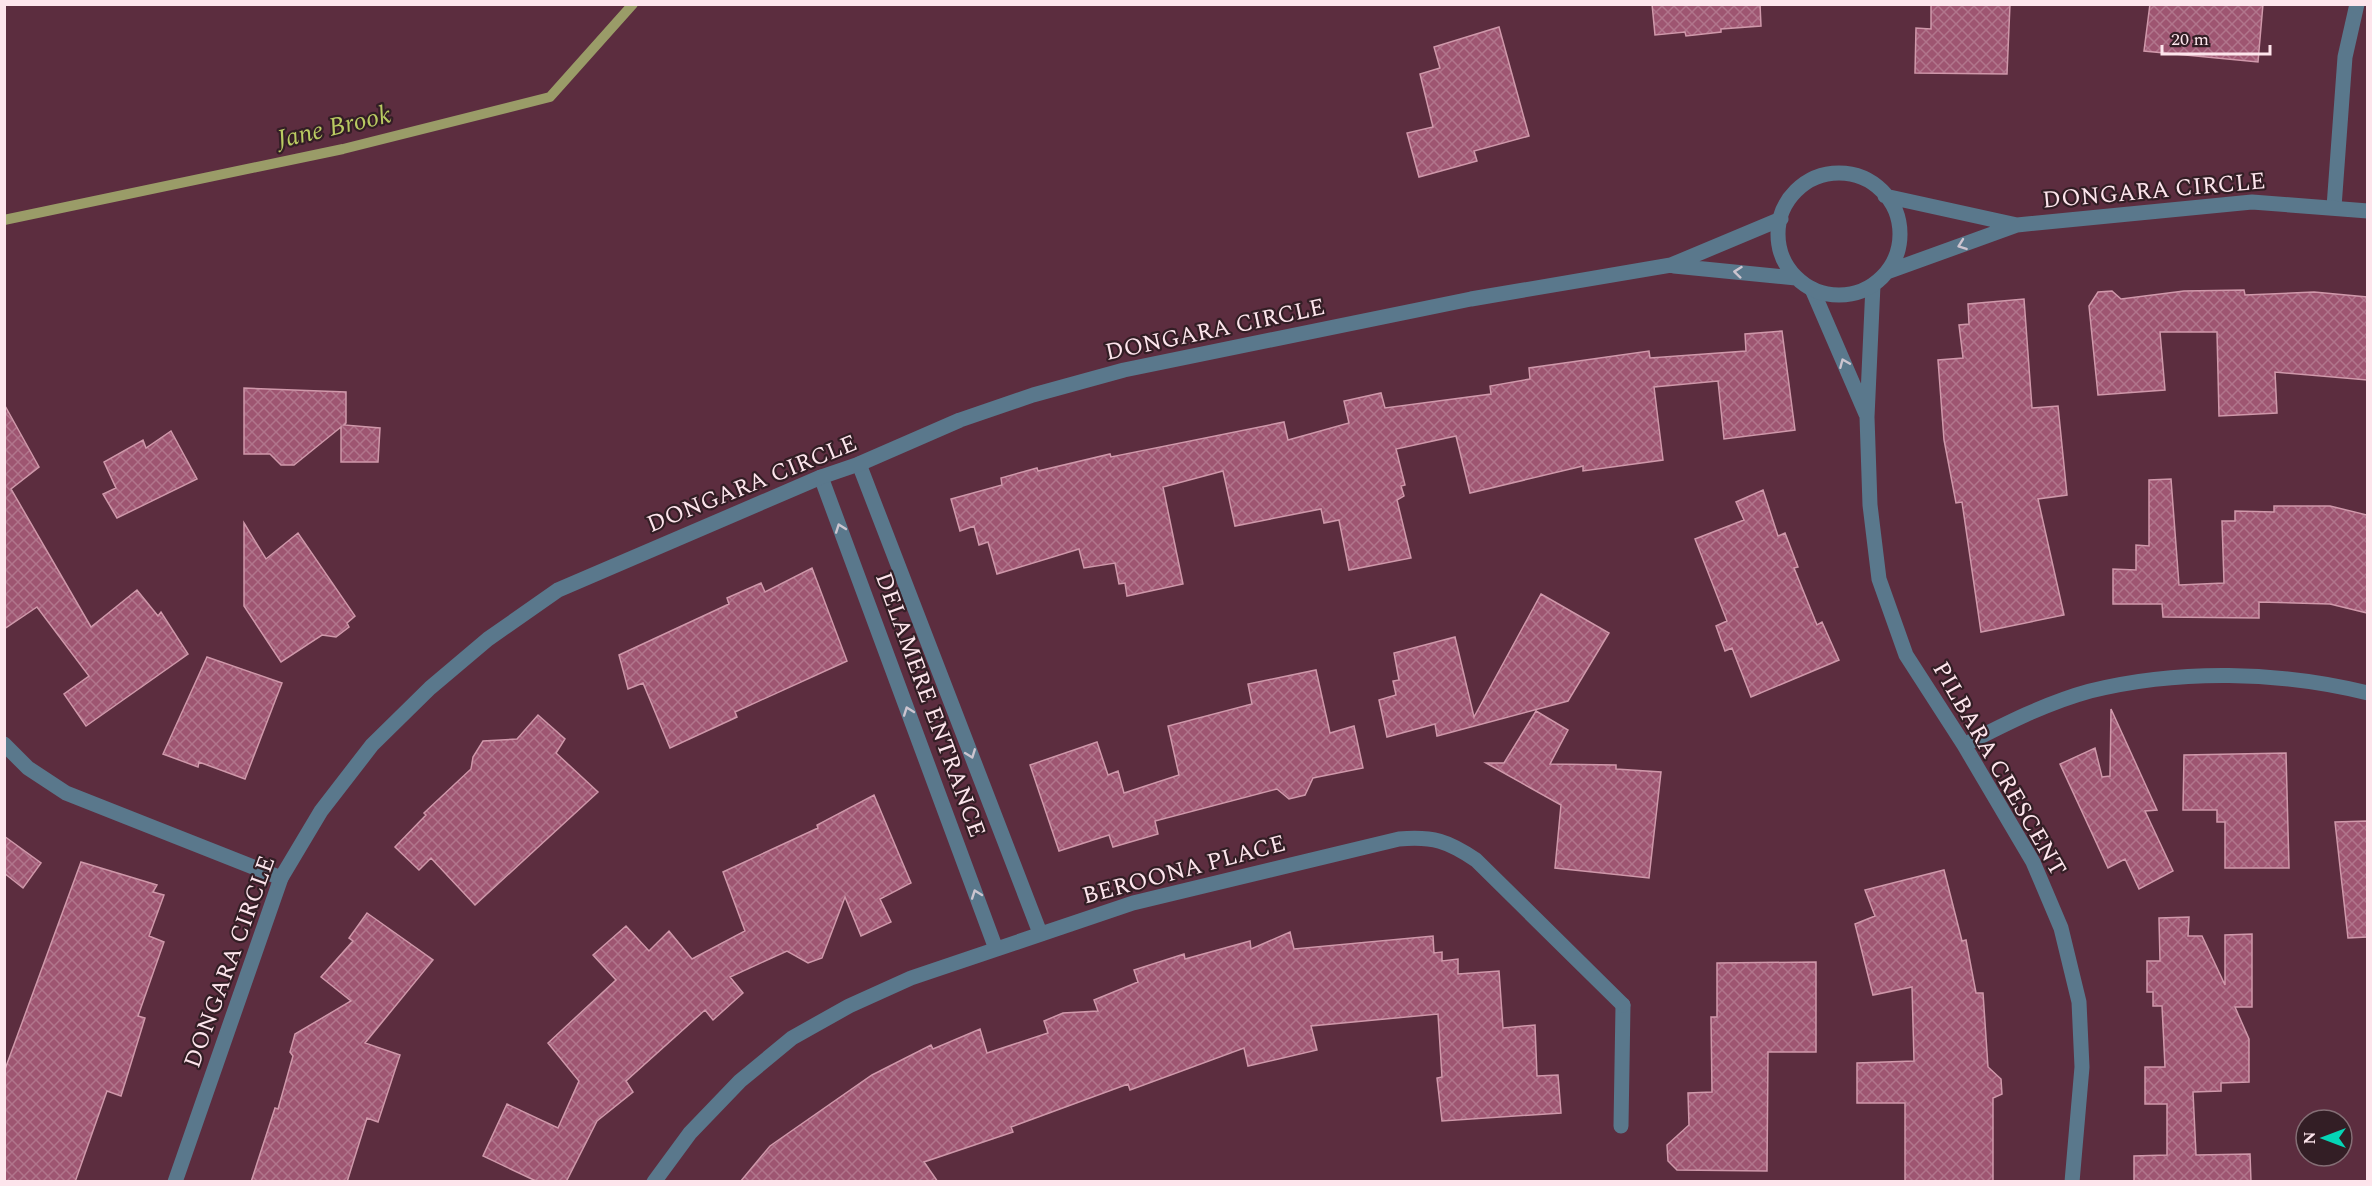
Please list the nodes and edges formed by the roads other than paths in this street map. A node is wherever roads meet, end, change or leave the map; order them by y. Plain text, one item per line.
1 (2357, 4) edge
2 (1885, 196) junction
3 (2334, 207) junction
4 (2367, 211) edge
5 (1781, 219) junction
6 (2017, 225) junction
7 (1671, 265) junction
8 (1887, 272) junction
9 (1796, 278) junction
10 (1873, 285) junction
11 (1812, 289) junction
12 (1867, 417) junction
13 (859, 464) junction
14 (821, 477) junction
15 (2367, 693) edge
16 (4, 744) edge
17 (1964, 745) junction
18 (281, 878) junction
19 (1040, 933) junction
20 (996, 948) junction
21 (1621, 1126) dead end
22 (175, 1182) edge
23 (654, 1182) edge
24 (2072, 1182) edge

1 - 3 street
2 - 5 street
2 - 6 street, DONGARA CIRCLE
2 - 8 street
3 - 4 street, DONGARA CIRCLE
3 - 6 street, DONGARA CIRCLE
5 - 7 street, DONGARA CIRCLE
5 - 9 street
6 -> 8 street, DONGARA CIRCLE
9 -> 7 street, DONGARA CIRCLE
7 - 13 street, DONGARA CIRCLE
8 - 10 street
9 - 11 street
10 - 11 street
10 - 12 street, PILBARA CRESCENT
12 -> 11 street, PILBARA CRESCENT
12 - 17 street, PILBARA CRESCENT
13 - 14 street, DONGARA CIRCLE
13 -> 19 street, DELAMERE ENTRANCE
14 - 18 street, DONGARA CIRCLE
20 -> 14 street, DELAMERE ENTRANCE
15 - 17 street
16 - 18 street
17 - 24 street, PILBARA CRESCENT
18 - 22 street, DONGARA CIRCLE
19 - 20 street, BEROONA PLACE
19 - 21 street, BEROONA PLACE
20 - 23 street, BEROONA PLACE

